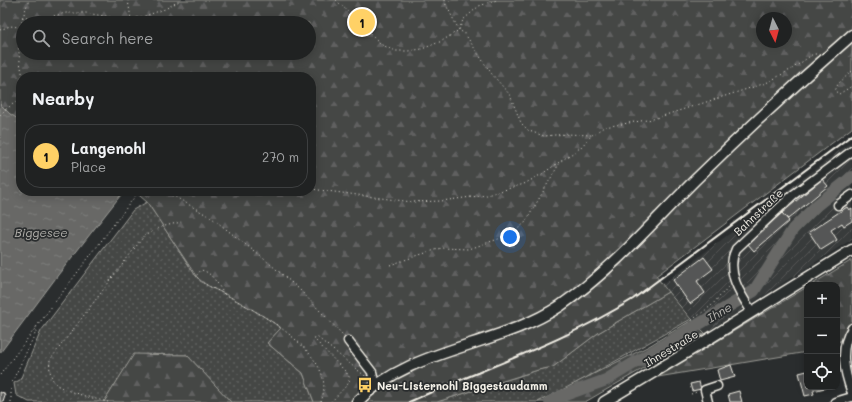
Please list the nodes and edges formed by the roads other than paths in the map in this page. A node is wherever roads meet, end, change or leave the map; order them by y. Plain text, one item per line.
1 (852, 35) edge
2 (852, 151) edge
3 (852, 195) edge
4 (838, 205) dead end
5 (852, 250) edge
6 (750, 309) junction
7 (852, 328) edge
8 (348, 341) road end
9 (376, 381) junction
10 (717, 386) dead end
11 (852, 393) edge
12 (852, 397) edge
13 (358, 402) edge
14 (604, 402) edge
15 (708, 402) edge
16 (835, 402) edge

1 - 9 main road
2 - 6 street, Bahnstraße
3 - 4 street
5 - 6 main road, Ihnestraße
6 - 14 main road, Ihnestraße
7 - 11 street
8 - 9 street
9 - 13 main road
10 - 15 street
12 - 16 street

